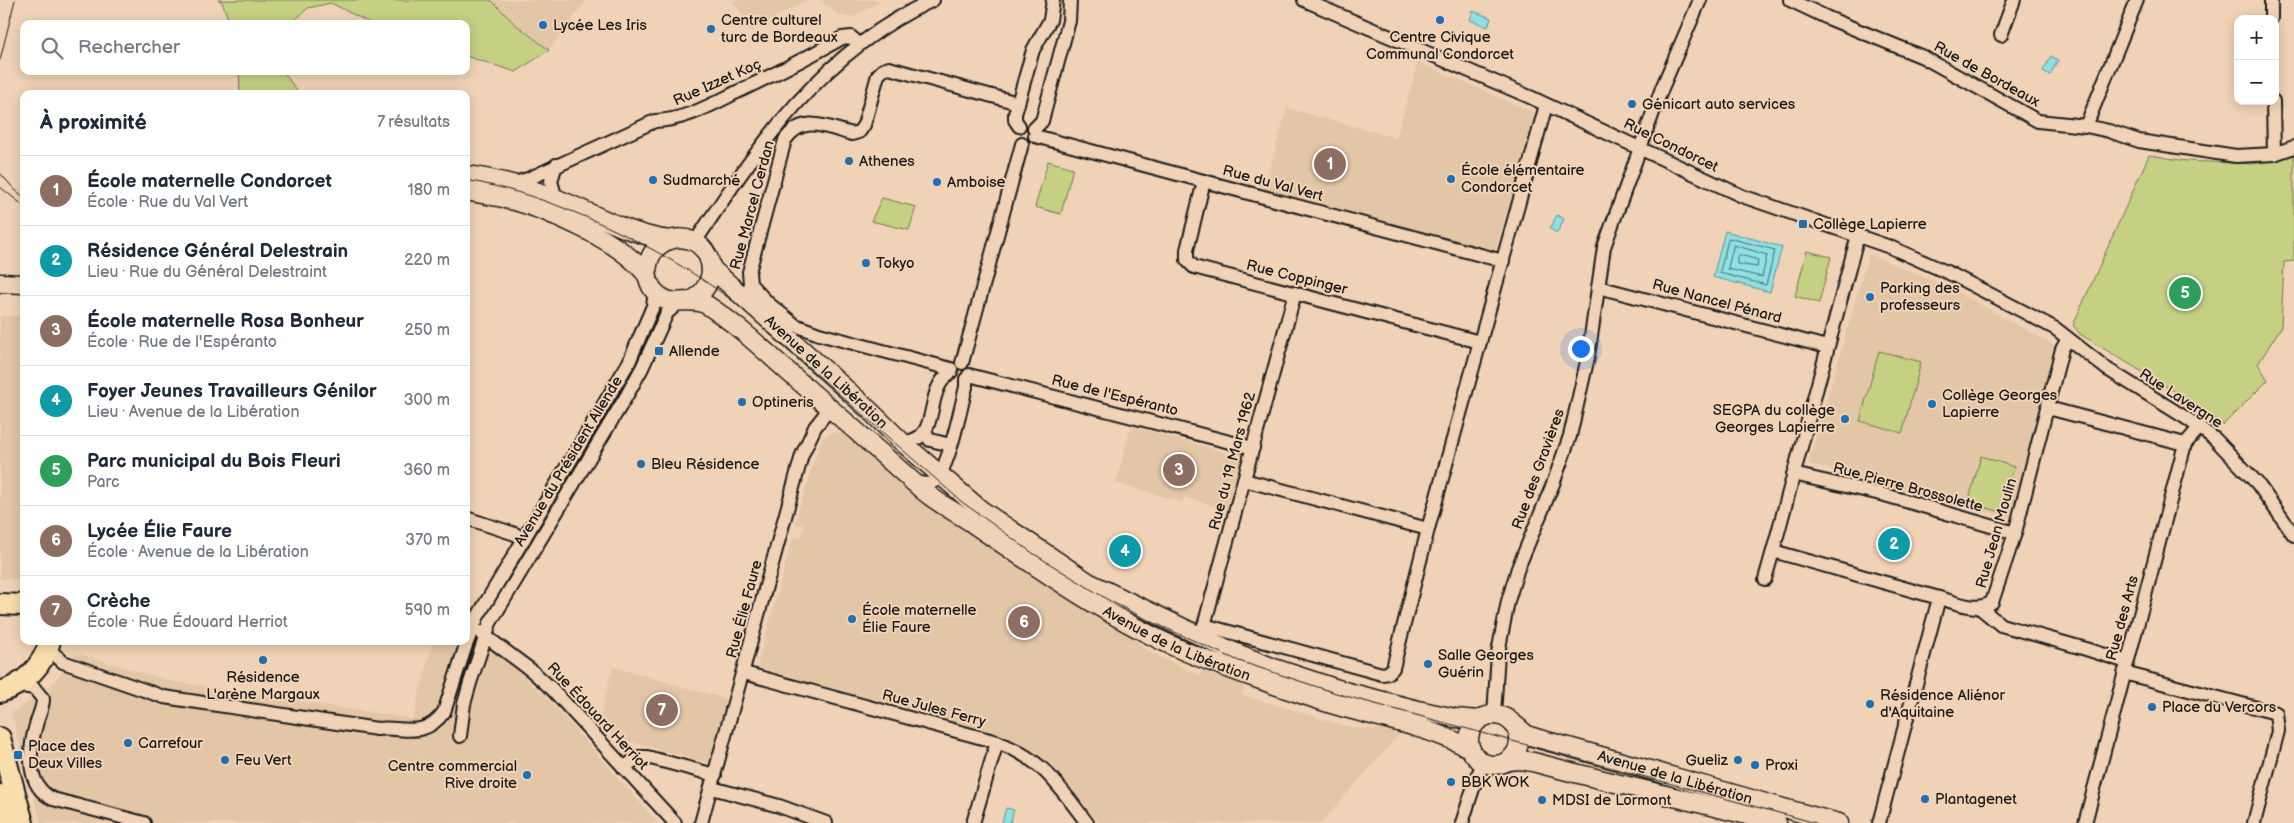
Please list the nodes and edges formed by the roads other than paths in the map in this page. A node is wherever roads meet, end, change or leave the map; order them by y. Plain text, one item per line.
1 (933, 0) edge
2 (1053, 0) edge
3 (1070, 0) edge
4 (1304, 0) edge
5 (1700, 0) edge
6 (1790, 0) edge
7 (2014, 0) edge
8 (2137, 0) edge
9 (2271, 0) edge
10 (2271, 15) edge
11 (2001, 35) dead end
12 (859, 44) junction
13 (1018, 103) junction
14 (1546, 105) junction
15 (2273, 105) edge
16 (1019, 126) junction
17 (2086, 126) junction
18 (1035, 132) junction
19 (1022, 144) junction
20 (1640, 147) junction
21 (2294, 147) edge
22 (2274, 154) junction
23 (556, 165) junction
24 (470, 176) edge
25 (1204, 181) junction
26 (510, 184) junction
27 (470, 192) edge
28 (556, 199) junction
29 (1858, 235) junction
30 (670, 240) junction
31 (695, 242) junction
32 (1503, 261) junction
33 (711, 268) junction
34 (0, 283) edge
35 (20, 284) edge
36 (651, 284) junction
37 (1598, 287) junction
38 (1295, 294) junction
39 (685, 302) junction
40 (2026, 313) joint
41 (2068, 339) junction
42 (1480, 342) junction
43 (1827, 347) junction
44 (955, 368) junction
45 (968, 377) junction
46 (830, 408) junction
47 (2048, 408) junction
48 (2200, 427) junction
49 (925, 433) junction
50 (902, 442) junction
51 (2185, 444) junction
52 (951, 445) junction
53 (1253, 448) junction
54 (1793, 474) junction
55 (941, 475) junction
56 (912, 480) junction
57 (1244, 480) junction
58 (470, 519) edge
59 (1428, 529) junction
60 (2015, 533) junction
61 (2294, 535) edge
62 (524, 539) junction
63 (1773, 551) junction
64 (1765, 579) dead end
65 (1939, 598) junction
66 (0, 604) edge
67 (20, 605) edge
68 (1979, 608) junction
69 (470, 624) edge
70 (1202, 631) junction
71 (485, 636) junction
72 (49, 645) edge
73 (51, 645) edge
74 (464, 645) edge
75 (2126, 668) junction
76 (744, 674) junction
77 (4, 691) edge
78 (1486, 717) junction
79 (1514, 724) junction
80 (460, 736) dead end
81 (0, 738) edge
82 (997, 742) junction
83 (1471, 749) junction
84 (1507, 761) junction
85 (1484, 762) junction
86 (0, 766) edge
87 (624, 768) junction
88 (715, 775) junction
89 (712, 788) junction
90 (0, 795) edge
91 (8, 823) edge
92 (16, 823) edge
93 (23, 823) edge
94 (144, 823) edge
95 (675, 823) edge
96 (701, 823) edge
97 (826, 823) edge
98 (973, 823) edge
99 (1087, 823) edge
100 (1462, 823) edge
101 (1777, 823) edge
102 (1839, 823) edge
103 (1879, 823) edge
104 (2085, 823) edge
105 (2254, 823) edge

1 - 12 street
2 - 13 street
3 - 18 street
4 - 14 street, Rue Condorcet
5 - 20 street, Rue des Gravières
6 - 17 street, Rue de Bordeaux
7 - 11 street
8 - 17 street
9 - 10 street
12 - 23 street, Rue Izzet Koç
12 - 31 street
13 - 16 street
13 - 44 street, Rue Marcel Cerdan
14 - 20 street, Rue Condorcet
14 - 32 street
15 - 22 street
16 - 18 street
16 - 19 street
17 - 22 street, Rue de Bordeaux
18 - 19 street
18 - 25 street, Rue du Val Vert
19 - 44 street
20 - 29 street, Rue Condorcet
20 - 37 street, Rue des Gravières
21 - 22 street, Rue de Bordeaux
23 - 26 street, Rue Izzet Koç
23 - 28 street
24 - 26 street
25 - 32 street, Rue du Val Vert
25 - 38 street, Rue Coppinger
26 - 28 street
27 - 36 street
28 - 30 street
29 - 40 street, Rue Condorcet
29 - 43 street
30 - 31 street
30 - 36 street
31 - 33 street
32 - 42 street
33 - 39 street
33 - 50 street, Avenue de la Libération
34 - 35 street
36 - 39 street
36 - 62 street, Avenue du Président Allende
37 - 43 street, Rue Nancel Pénard
37 - 78 street, Rue des Gravières
38 - 42 street, Rue Coppinger
38 - 53 street, Rue du 19 Mars 1962
39 - 46 street, Avenue de la Libération
39 - 71 street, Avenue du Président Allende
40 - 41 street, Rue Lavergne
41 - 47 street, Rue Jean Moulin
41 - 48 street, Rue Lavergne
42 - 59 street
43 - 54 street
44 - 45 street
44 - 49 street
45 - 52 street
45 - 53 street, Rue de l'Espéranto
46 - 56 street, Avenue de la Libération
46 - 76 street, Rue Élie Faure
47 - 51 street
47 - 60 street, Rue Jean Moulin
48 - 51 street, Rue des Arts
48 - 61 street, Rue Lavergne
49 - 50 street
49 - 52 street
50 - 55 street, Avenue de la Libération
51 - 75 street, Rue des Arts
52 - 55 street
53 - 57 street, Rue du 19 Mars 1962
54 - 60 street, Rue Pierre Brossolette
54 - 63 street
55 - 56 street
55 - 70 street, Avenue de la Libération
56 - 83 street, Avenue de la Libération
57 - 59 street
57 - 70 street, Rue du 19 Mars 1962
58 - 62 street
59 - 70 street
60 - 68 street, Rue Jean Moulin
62 - 69 street, Avenue du Président Allende
63 - 64 street
63 - 65 street, Rue Jean Moulin
65 - 68 street, Rue Jean Moulin
65 - 103 street
66 - 67 main road
68 - 75 street
69 - 71 street, Rue Édouard Herriot
70 - 78 street, Avenue de la Libération
71 - 80 street, Avenue du Président Allende
71 - 87 street, Rue Édouard Herriot
72 - 77 main road
73 - 74 street, Avenue du Président Allende
75 - 104 street, Rue des Arts
75 - 105 street
76 - 82 street, Rue Jules Ferry
76 - 88 street, Rue Élie Faure
77 - 94 street
78 - 79 street
78 - 83 street
79 - 84 street
79 - 102 street, Avenue de la Libération
81 - 93 main road
82 - 98 street
82 - 99 street, Rue Jules Ferry
83 - 85 street
84 - 85 street
84 - 101 street, Avenue de la Libération
85 - 100 street
86 - 92 main road
87 - 88 street
87 - 95 street, Rue Édouard Herriot
88 - 89 street, Rue Élie Faure
89 - 96 street, Rue Élie Faure
89 - 97 street
90 - 91 main road

